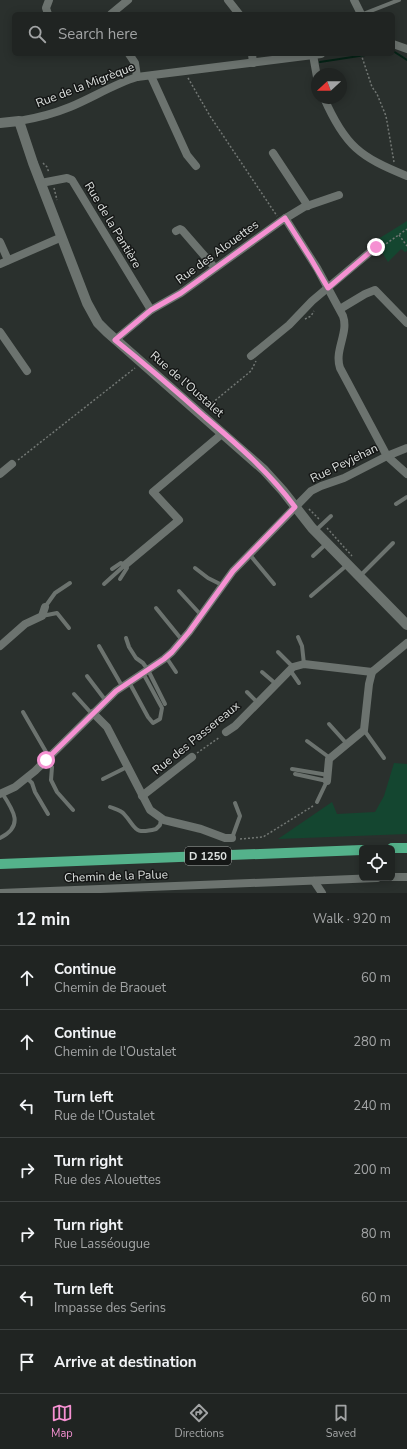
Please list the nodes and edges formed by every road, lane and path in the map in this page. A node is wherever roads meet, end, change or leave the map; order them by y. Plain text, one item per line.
1 (49, 0) edge
2 (128, 0) edge
3 (228, 0) edge
4 (354, 0) edge
5 (399, 0) edge
6 (47, 12) edge
7 (113, 12) edge
8 (237, 12) edge
9 (361, 12) edge
10 (367, 12) edge
11 (395, 45) edge
12 (407, 49) edge
13 (130, 56) edge
14 (252, 56) edge
15 (303, 56) edge
16 (317, 56) edge
17 (362, 56) edge
18 (253, 63) junction
19 (317, 68) edge
20 (183, 71) junction
21 (151, 76) junction
22 (137, 77) junction
23 (327, 104) edge
24 (19, 121) junction
25 (0, 123) edge
26 (273, 153) dead end
27 (394, 164) dead end
28 (196, 166) dead end
29 (407, 176) edge
30 (41, 183) junction
31 (339, 195) dead end
32 (308, 206) junction
33 (283, 220) junction
34 (407, 229) edge
35 (176, 231) dead end
36 (399, 235) junction
37 (62, 237) junction
38 (0, 242) edge
39 (380, 246) joint
40 (407, 246) edge
41 (4, 262) edge
42 (214, 268) junction
43 (328, 288) junction
44 (340, 309) junction
45 (151, 310) junction
46 (407, 323) edge
47 (0, 332) edge
48 (115, 340) junction
49 (252, 355) joint
50 (142, 362) junction
51 (27, 371) dead end
52 (203, 411) dead end
53 (223, 433) junction
54 (407, 448) edge
55 (387, 456) junction
56 (12, 464) joint
57 (0, 474) edge
58 (407, 474) edge
59 (407, 497) edge
60 (396, 504) dead end
61 (295, 507) junction
62 (331, 516) dead end
63 (315, 531) junction
64 (327, 543) junction
65 (393, 543) dead end
66 (250, 555) junction
67 (313, 556) dead end
68 (348, 564) junction
69 (125, 565) junction
70 (195, 568) dead end
71 (112, 569) dead end
72 (360, 576) junction
73 (120, 579) dead end
74 (70, 583) dead end
75 (104, 584) dead end
76 (274, 584) dead end
77 (222, 586) junction
78 (179, 591) dead end
79 (311, 596) dead end
80 (45, 607) joint
81 (156, 608) dead end
82 (201, 615) junction
83 (42, 616) junction
84 (407, 625) edge
85 (69, 628) dead end
86 (298, 637) dead end
87 (126, 638) dead end
88 (182, 640) junction
89 (407, 642) edge
90 (0, 646) edge
91 (99, 646) dead end
92 (278, 652) dead end
93 (166, 657) junction
94 (304, 664) junction
95 (292, 668) junction
96 (146, 671) junction
97 (176, 672) dead end
98 (262, 672) dead end
99 (372, 672) junction
100 (87, 676) dead end
101 (299, 683) dead end
102 (126, 684) junction
103 (276, 684) junction
104 (247, 692) dead end
105 (74, 694) dead end
106 (106, 701) junction
107 (258, 703) junction
108 (165, 704) dead end
109 (23, 712) dead end
110 (93, 713) junction
111 (329, 724) dead end
112 (364, 730) junction
113 (226, 732) joint
114 (307, 741) dead end
115 (347, 744) junction
116 (192, 757) joint
117 (330, 758) junction
118 (384, 758) dead end
119 (48, 759) junction
120 (127, 767) junction
121 (292, 769) dead end
122 (295, 774) dead end
123 (27, 778) junction
124 (327, 778) junction
125 (103, 779) dead end
126 (1, 794) edge
127 (142, 796) junction
128 (317, 802) joint
129 (235, 803) dead end
130 (110, 807) dead end
131 (73, 810) dead end
132 (48, 814) dead end
133 (161, 819) junction
134 (0, 838) edge
135 (232, 838) junction
136 (395, 848) edge
137 (407, 848) edge
138 (359, 850) edge
139 (0, 864) edge
140 (395, 877) edge
141 (407, 877) edge
142 (359, 879) edge
143 (314, 881) junction
144 (134, 891) edge
145 (0, 893) edge
146 (322, 893) edge

1 - 6 street
2 - 7 street
3 - 8 street
4 - 9 street
5 - 10 lane
11 - 12 street
13 - 22 street
14 - 18 street
15 - 18 street, Rue de la Migrèque
16 - 19 street
17 - 27 path
18 - 20 street, Rue de la Migrèque
20 - 21 street, Rue de la Migrèque
20 - 33 path
21 - 22 street, Rue de la Migrèque
21 - 28 street
22 - 24 street, Rue de la Migrèque
23 - 29 street
24 - 25 street, Rue de la Migrèque
24 - 30 street, Rue de l'Oustalet
26 - 32 street
30 - 37 street, Rue de l'Oustalet
30 - 45 street, Rue de la Pantière
31 - 32 street, Rue des Alouettes
32 - 33 street, Rue des Alouettes
33 - 42 street, Rue des Alouettes
33 - 43 street
34 - 36 path
35 - 42 street
36 - 39 path
36 - 40 path
37 - 41 street
37 - 48 street, Rue de l'Oustalet
38 - 41 street
39 - 43 street
42 - 45 street, Rue des Alouettes
43 - 44 street
43 - 49 street
44 - 46 street
44 - 55 street
45 - 48 street, Rue des Alouettes
47 - 51 street
48 - 50 street, Rue de l'Oustalet
49 - 52 path
50 - 53 street, Rue de l'Oustalet
50 - 56 path
53 - 61 street, Rue de l'Oustalet
53 - 69 street
54 - 55 street, Rue Peyjehan
55 - 58 street
55 - 61 street, Rue Peyjehan
56 - 57 street
59 - 60 lane
61 - 63 street, Rue de l'Oustalet
61 - 66 street, Rue Peyjehan
62 - 63 lane
63 - 64 street, Rue de l'Oustalet
64 - 67 lane
64 - 68 street, Rue de l'Oustalet
65 - 72 lane
66 - 76 lane
66 - 77 street, Rue Peyjehan
68 - 72 street, Rue de l'Oustalet
68 - 79 lane
69 - 71 lane
69 - 73 lane
69 - 75 lane
70 - 77 lane
72 - 84 street, Rue de l'Oustalet
74 - 80 lane
77 - 82 street, Rue Peyjehan
78 - 82 lane
80 - 83 street
81 - 88 lane
82 - 88 street, Rue Peyjehan
83 - 85 lane
83 - 90 street
86 - 94 lane
87 - 96 lane
88 - 93 street, Rue Peyjehan
89 - 99 street
91 - 102 lane
92 - 95 lane
93 - 96 street, Rue Peyjehan
93 - 97 lane
94 - 95 street, Rue des Passereaux
94 - 99 street, Rue des Passereaux
95 - 101 lane
95 - 103 street, Rue des Passereaux
96 - 102 street, Rue Peyjehan
96 - 102 lane
96 - 108 lane
98 - 103 lane
99 - 112 street
100 - 106 lane
102 - 106 street, Rue Peyjehan
103 - 107 street, Rue des Passereaux
104 - 107 lane
105 - 110 lane
106 - 110 street, Rue Peyjehan
107 - 113 street, Rue des Passereaux
109 - 119 lane
110 - 119 street, Rue Peyjehan
110 - 120 street
111 - 115 lane
112 - 115 street
112 - 118 lane
113 - 116 path, Rue des Passereaux
114 - 117 lane
115 - 117 street
116 - 127 street, Rue des Passereaux
117 - 124 street
119 - 123 street, Rue Peyjehan
119 - 131 lane
120 - 125 lane
120 - 127 street
121 - 124 lane
122 - 124 lane
123 - 126 street, Rue Peyjehan
123 - 132 lane
124 - 128 lane
126 - 134 lane
127 - 133 street
128 - 135 path
129 - 135 lane
130 - 133 lane
133 - 135 street
136 - 137 main road
138 - 139 main road, D 1250
140 - 141 street
142 - 143 street, Chemin de la Palue
143 - 144 street, Chemin de la Palue
143 - 146 street
144 - 145 street, Chemin de la Palue

